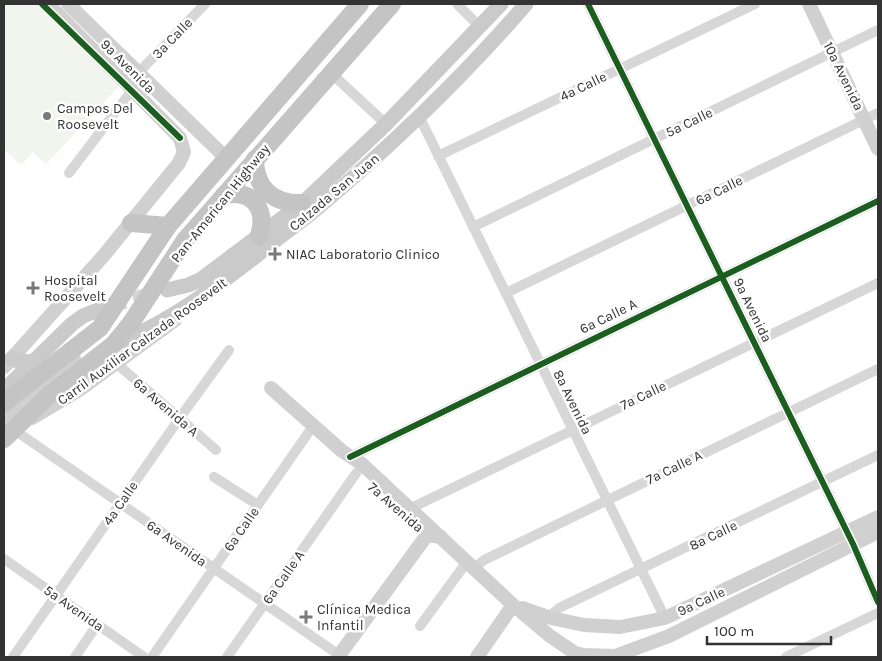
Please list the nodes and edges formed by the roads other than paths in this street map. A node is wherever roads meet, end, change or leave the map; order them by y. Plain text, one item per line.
1 (48, 4) edge
2 (205, 4) edge
3 (360, 4) edge
4 (392, 4) edge
5 (457, 4) edge
6 (501, 4) edge
7 (526, 4) edge
8 (588, 4) edge
9 (755, 4) edge
10 (809, 4) edge
11 (70, 8) edge
12 (479, 26) junction
13 (878, 30) edge
14 (832, 53) junction
15 (621, 67) junction
16 (139, 72) junction
17 (331, 73) junction
18 (133, 89) junction
19 (878, 113) edge
20 (419, 116) junction
21 (864, 120) junction
22 (386, 124) junction
23 (655, 138) junction
24 (878, 148) edge
25 (438, 156) junction
26 (228, 158) junction
27 (255, 159) junction
28 (69, 172) dead end
29 (224, 196) junction
30 (878, 201) edge
31 (302, 203) junction
32 (688, 204) junction
33 (131, 223) junction
34 (168, 226) junction
35 (473, 227) junction
36 (259, 236) junction
37 (245, 266) junction
38 (722, 275) junction
39 (878, 283) edge
40 (168, 290) tunnel mouth
41 (506, 293) junction
42 (103, 308) tunnel mouth
43 (100, 328) junction
44 (119, 338) junction
45 (754, 342) junction
46 (229, 350) dead end
47 (6, 360) edge
48 (32, 362) junction
49 (116, 363) junction
50 (540, 363) junction
51 (878, 369) edge
52 (271, 388) dead end
53 (40, 389) junction
54 (4, 390) edge
55 (4, 403) edge
56 (789, 412) junction
57 (179, 419) junction
58 (314, 426) junction
59 (7, 429) edge
60 (572, 429) junction
61 (216, 450) dead end
62 (878, 455) edge
63 (350, 457) junction
64 (356, 472) junction
65 (214, 477) dead end
66 (823, 482) junction
67 (607, 500) junction
68 (120, 504) junction
69 (258, 505) junction
70 (410, 509) junction
71 (878, 517) edge
72 (878, 532) edge
73 (427, 535) junction
74 (441, 537) junction
75 (850, 538) junction
76 (452, 549) junction
77 (4, 559) edge
78 (470, 566) junction
79 (214, 568) junction
80 (641, 570) junction
81 (56, 596) junction
82 (878, 602) edge
83 (264, 604) junction
84 (513, 604) junction
85 (878, 613) edge
86 (551, 618) junction
87 (665, 618) junction
88 (97, 625) junction
89 (420, 626) dead end
90 (550, 636) junction
91 (577, 655) edge
92 (614, 656) edge
93 (13, 657) edge
94 (75, 657) edge
95 (144, 657) edge
96 (152, 657) edge
97 (227, 657) edge
98 (340, 657) edge
99 (477, 657) edge
100 (786, 657) edge

1 - 11 main road, 9a Avenida
2 - 16 street, 3a Calle
3 - 26 highway, Pan-American Highway
4 - 17 highway, Pan-American Highway
5 - 12 street
6 - 12 main road, Calzada San Juan
7 - 20 main road, Calzada San Juan
8 - 15 street, 9a Avenida
9 - 15 street, 4a Calle
10 - 14 main road, 10a Avenida
11 - 16 main road, 9a Avenida
11 - 18 main road, 9a Avenida
12 - 22 main road, Calzada San Juan
13 - 14 street, 5a Calle
14 - 21 main road, 10a Avenida
14 - 23 street, 5a Calle
15 - 23 street, 9a Avenida
15 - 25 street, 4a Calle
16 - 26 main road, 9a Avenida
17 - 22 street
17 - 27 highway, Pan-American Highway
18 - 28 street
18 - 33 main road, 9a Avenida
19 - 21 street, 6a Calle
20 - 25 street, 8a Avenida
20 - 37 main road, Calzada San Juan
21 - 24 main road, 10a Avenida
21 - 32 street, 6a Calle
22 - 31 main road, Calzada San Juan
23 - 32 street, 9a Avenida
23 - 35 street, 5a Calle
25 - 35 street, 8a Avenida
26 - 34 highway, Pan-American Highway
27 - 29 highway, Pan-American Highway
27 - 31 highway
29 - 36 highway
29 - 44 highway, Pan-American Highway
30 - 38 street, 6a Calle A
31 - 36 main road, Calzada San Juan
32 - 38 street, 9a Avenida
32 - 41 street, 6a Calle
33 - 34 highway
33 - 47 main road
34 - 43 highway, Pan-American Highway
35 - 41 street, 8a Avenida
36 - 40 main road, Calzada San Juan
37 - 44 main road, Calzada San Juan
37 - 49 main road, Carril Auxiliar Calzada Roosevelt
38 - 45 street, 9a Avenida
38 - 50 street, 6a Calle A
39 - 45 street, 7a Calle
41 - 50 street, 8a Avenida
42 - 48 main road
43 - 53 main road
43 - 55 highway, Pan-American Highway
44 - 53 main road
44 - 59 highway, Pan-American Highway
45 - 56 street, 9a Avenida
45 - 60 street, 7a Calle
46 - 57 street, 4a Calle
47 - 48 main road
48 - 54 main road
49 - 57 street, 6a Avenida A
49 - 59 main road, Carril Auxiliar Calzada Roosevelt
50 - 60 street, 8a Avenida
50 - 63 street, 6a Calle A
51 - 56 street, 7a Calle A
52 - 58 main road, 7a Avenida
53 - 59 main road
56 - 66 street, 9a Avenida
56 - 67 street, 7a Calle A
57 - 61 street, 6a Avenida A
57 - 68 street, 4a Calle
58 - 63 main road, 7a Avenida
58 - 69 street, 6a Calle
59 - 68 street, 6a Avenida
60 - 67 street, 8a Avenida
60 - 70 street, 7a Calle
62 - 66 street, 8a Calle
63 - 64 main road, 7a Avenida
63 - 70 main road, 7a Avenida
64 - 73 main road, 7a Avenida
64 - 83 street, 6a Calle A
65 - 69 street
66 - 75 street, 9a Avenida
66 - 80 street, 8a Calle
67 - 78 street, 7a Calle A
67 - 80 street, 8a Avenida
68 - 79 street, 6a Avenida
68 - 81 street, 4a Calle
69 - 79 street, 6a Calle
70 - 74 main road, 7a Avenida
71 - 75 main road, 9a Calle
72 - 75 main road, 9a Calle
73 - 74 main road
73 - 76 main road, 7a Avenida
73 - 98 main road
74 - 76 main road, 7a Avenida
75 - 82 street, 9a Avenida
75 - 87 main road, 9a Calle
75 - 92 main road, 9a Calle
76 - 78 main road, 7a Avenida
77 - 81 street, 5a Avenida
78 - 84 main road, 7a Avenida
78 - 89 street
79 - 83 street, 6a Avenida
79 - 96 street, 6a Calle
80 - 86 street, 8a Calle
80 - 87 street, 8a Avenida
81 - 88 street, 5a Avenida
81 - 93 street, 4a Calle
83 - 97 street, 6a Calle A
83 - 98 street, 6a Avenida
84 - 86 main road, 9a Calle
84 - 90 main road, 7a Avenida
84 - 99 main road
85 - 100 street
86 - 87 main road, 9a Calle
86 - 90 main road
88 - 94 street
88 - 95 street, 5a Avenida
90 - 91 main road, 9a Calle
91 - 92 main road, 9a Calle

